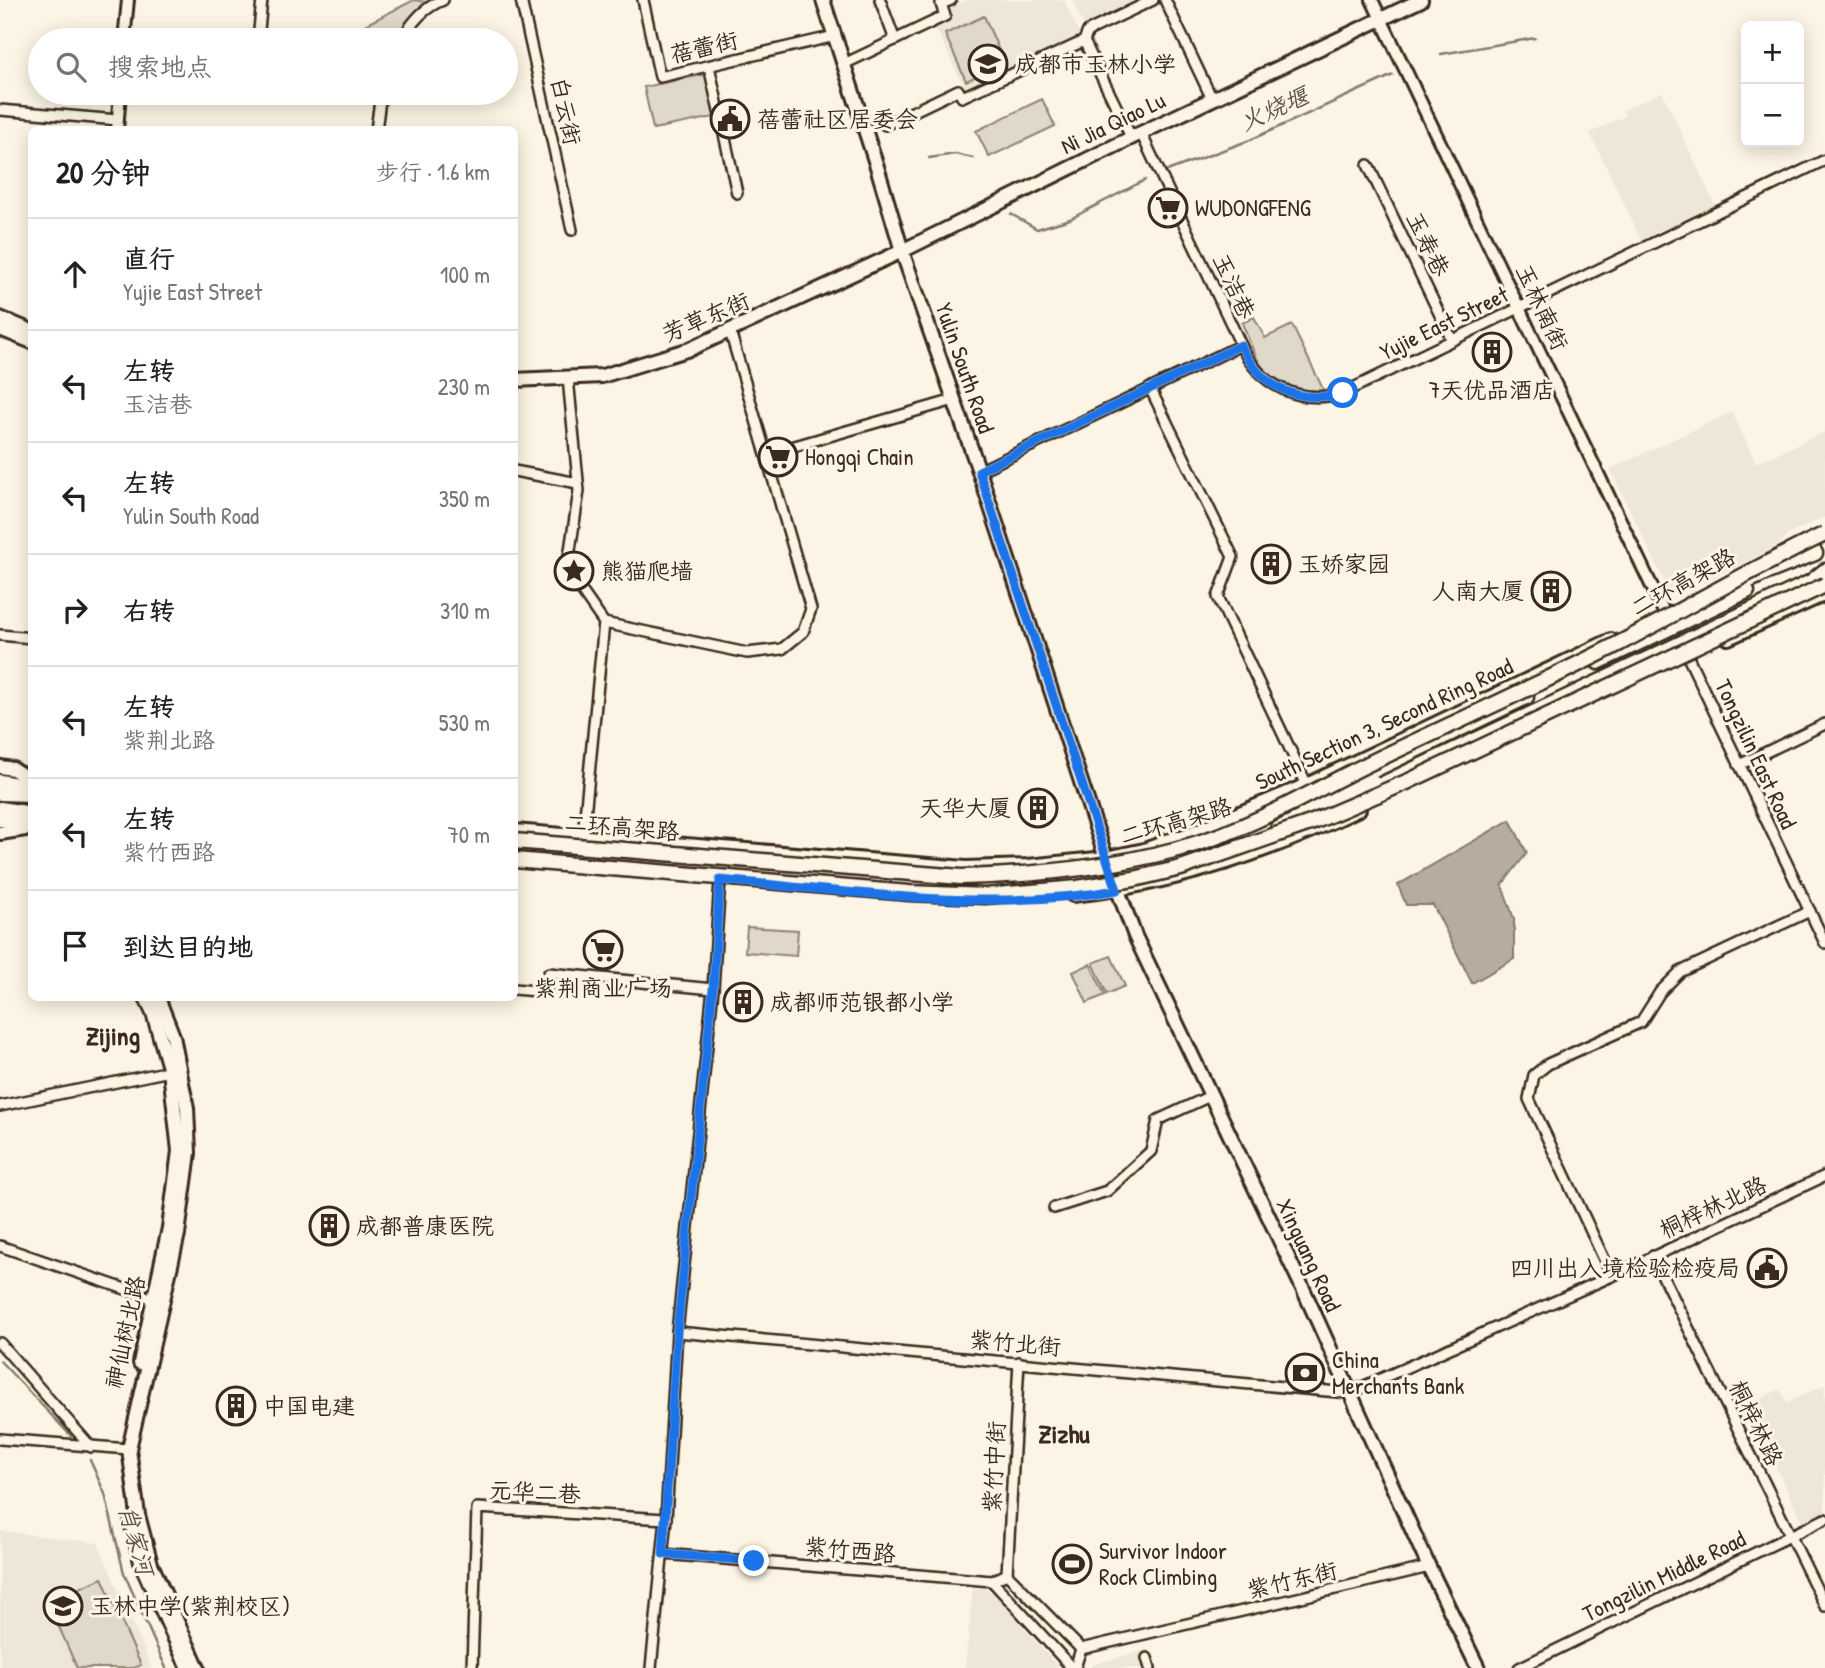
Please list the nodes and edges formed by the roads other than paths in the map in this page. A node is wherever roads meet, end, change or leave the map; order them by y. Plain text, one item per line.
1 (128, 0) edge
2 (261, 0) edge
3 (443, 0) edge
4 (521, 0) edge
5 (643, 0) edge
6 (823, 0) edge
7 (880, 0) edge
8 (951, 0) edge
9 (1153, 0) edge
10 (1165, 0) edge
11 (1372, 0) edge
12 (1421, 0) edge
13 (940, 2) edge
14 (1381, 19) junction
15 (125, 28) edge
16 (259, 28) edge
17 (408, 28) edge
18 (835, 36) junction
19 (895, 40) junction
20 (1084, 41) junction
21 (844, 64) junction
22 (709, 66) junction
23 (1212, 99) junction
24 (119, 105) edge
25 (379, 105) edge
26 (0, 110) edge
27 (118, 125) edge
28 (885, 125) dead end
29 (377, 126) edge
30 (1136, 135) junction
31 (1825, 160) edge
32 (1368, 165) dead end
33 (737, 193) dead end
34 (572, 230) dead end
35 (902, 251) junction
36 (1519, 307) junction
37 (0, 318) edge
38 (0, 329) edge
39 (28, 329) edge
40 (730, 331) junction
41 (28, 340) edge
42 (1452, 340) junction
43 (1241, 345) junction
44 (568, 378) junction
45 (518, 380) edge
46 (1150, 388) junction
47 (954, 400) junction
48 (767, 454) junction
49 (979, 471) junction
50 (518, 472) edge
51 (578, 483) junction
52 (1825, 528) edge
53 (1825, 534) edge
54 (1820, 551) edge
55 (1782, 566) junction
56 (1825, 569) edge
57 (1744, 570) junction
58 (1825, 585) edge
59 (1825, 594) edge
60 (1767, 603) junction
61 (1665, 614) junction
62 (604, 623) junction
63 (0, 635) edge
64 (1735, 635) junction
65 (28, 638) edge
66 (1635, 650) junction
67 (1689, 657) junction
68 (1568, 711) junction
69 (1512, 724) junction
70 (1825, 724) edge
71 (1739, 765) junction
72 (0, 767) edge
73 (28, 778) edge
74 (0, 782) edge
75 (1307, 785) junction
76 (28, 787) edge
77 (0, 794) edge
78 (28, 795) edge
79 (0, 808) edge
80 (28, 812) edge
81 (0, 819) edge
82 (28, 820) edge
83 (1241, 828) junction
84 (28, 829) edge
85 (518, 831) edge
86 (0, 833) edge
87 (583, 836) junction
88 (518, 841) edge
89 (1166, 842) junction
90 (1236, 849) junction
91 (1106, 858) junction
92 (518, 860) edge
93 (518, 860) edge
94 (720, 880) junction
95 (1138, 885) junction
96 (1117, 890) junction
97 (1810, 911) junction
98 (1825, 943) edge
99 (518, 989) edge
100 (713, 989) junction
101 (147, 1001) edge
102 (159, 1001) edge
103 (170, 1071) junction
104 (1210, 1096) junction
105 (0, 1105) edge
106 (1825, 1176) edge
107 (1054, 1208) dead end
108 (0, 1246) edge
109 (1653, 1256) junction
110 (1612, 1276) junction
111 (158, 1300) junction
112 (677, 1332) junction
113 (0, 1343) edge
114 (1019, 1362) junction
115 (1349, 1393) junction
116 (0, 1439) edge
117 (91, 1447) junction
118 (125, 1449) junction
119 (1825, 1518) edge
120 (666, 1519) junction
121 (1790, 1535) junction
122 (663, 1554) junction
123 (1429, 1567) junction
124 (1007, 1574) junction
125 (992, 1581) junction
126 (1825, 1606) edge
127 (1081, 1649) junction
128 (188, 1668) edge
129 (198, 1668) edge
130 (472, 1668) edge
131 (651, 1668) edge
132 (1074, 1668) edge
133 (1478, 1668) edge
134 (1519, 1668) edge

1 - 15 street
2 - 16 street
3 - 17 street
4 - 34 street, 白云街
5 - 22 street, 蓓蕾街
6 - 18 main road, Yulin South Road
7 - 19 street
8 - 13 street
9 - 20 street
10 - 23 street
11 - 14 street, 玉林南街
12 - 14 main road, Ni Jia Qiao Lu
13 - 19 street
14 - 23 main road, Ni Jia Qiao Lu
14 - 36 street, 玉林南街
18 - 21 main road, Yulin South Road
18 - 22 street, 蓓蕾街
19 - 21 street
20 - 28 street
20 - 30 street, 玉洁巷
21 - 35 main road, Yulin South Road
22 - 33 street
23 - 30 main road, Ni Jia Qiao Lu
24 - 27 street
25 - 29 street
26 - 27 street
30 - 35 main road, Ni Jia Qiao Lu
30 - 43 street, 玉洁巷
31 - 36 street, Yujie East Street
32 - 42 street, 玉寿巷
35 - 40 main road, 芳草东街
35 - 47 main road, Yulin South Road
36 - 42 street, Yujie East Street
36 - 61 street, 玉林南街
37 - 39 main road
38 - 41 main road
40 - 44 main road, 芳草东街
40 - 48 street
42 - 43 street, Yujie East Street
43 - 46 street, 玉洁巷
44 - 45 main road, 芳草东街
44 - 51 street
46 - 49 street, 玉洁巷
46 - 75 street
47 - 48 street
47 - 49 main road, Yulin South Road
48 - 62 street
49 - 91 main road, Yulin South Road
50 - 51 street
51 - 62 street
52 - 57 main road, South Section 3, Second Ring Road
53 - 83 highway, 二环高架路, bridge
54 - 55 highway
54 - 66 highway
55 - 57 main road
55 - 89 highway
56 - 60 highway
56 - 66 highway
57 - 61 main road, South Section 3, Second Ring Road
58 - 90 highway, 二环高架路, bridge
59 - 64 main road
60 - 64 main road
60 - 69 highway
61 - 75 main road, South Section 3, Second Ring Road
62 - 87 street
63 - 65 street
64 - 67 main road
66 - 83 highway, bridge
66 - 90 highway, bridge
67 - 68 main road
67 - 71 street, Tongzilin East Road
68 - 69 main road
68 - 95 main road
69 - 95 highway
70 - 71 street
71 - 97 street, Tongzilin East Road
72 - 73 main road
74 - 76 highway
75 - 89 main road, South Section 3, Second Ring Road
77 - 78 main road
79 - 80 main road
81 - 82 highway
83 - 88 highway, 二环高架路, bridge
84 - 86 main road
85 - 87 main road, South Section 3, Second Ring Road
87 - 91 main road, South Section 3, Second Ring Road
89 - 91 main road, South Section 3, Second Ring Road
90 - 92 highway, 二环高架路, bridge
91 - 96 main road, Xinguang Road
93 - 94 main road
94 - 96 main road
94 - 100 street
95 - 96 main road
96 - 104 main road, Xinguang Road
97 - 98 street, Tongzilin East Road
97 - 110 street
99 - 100 street
100 - 112 street
101 - 103 main road, 神仙树北路
102 - 111 main road
103 - 105 street
103 - 111 main road, 神仙树北路
104 - 107 street
104 - 115 main road, Xinguang Road
106 - 109 street, 桐梓林北路
108 - 111 street
109 - 110 street, 桐梓林北路
109 - 121 street, 桐梓林路
110 - 115 street, 桐梓林北路
111 - 118 main road, 神仙树北路
112 - 114 street, 紫竹北街
112 - 120 street
113 - 117 street
114 - 115 street, 紫竹北街
114 - 124 street, 紫竹中街
115 - 123 main road, Xinguang Road
116 - 117 street
117 - 118 street
118 - 128 main road, 神仙树北路
118 - 129 main road
119 - 121 street, Tongzilin Middle Road
120 - 122 street
120 - 130 street, 元华二巷
121 - 126 street, 桐梓林路
121 - 134 street, Tongzilin Middle Road
122 - 125 street, 紫竹西路
122 - 131 street
123 - 127 street, 紫竹东街
123 - 133 main road, Xinguang Road
124 - 125 street
124 - 127 street
125 - 132 street
127 - 132 street

